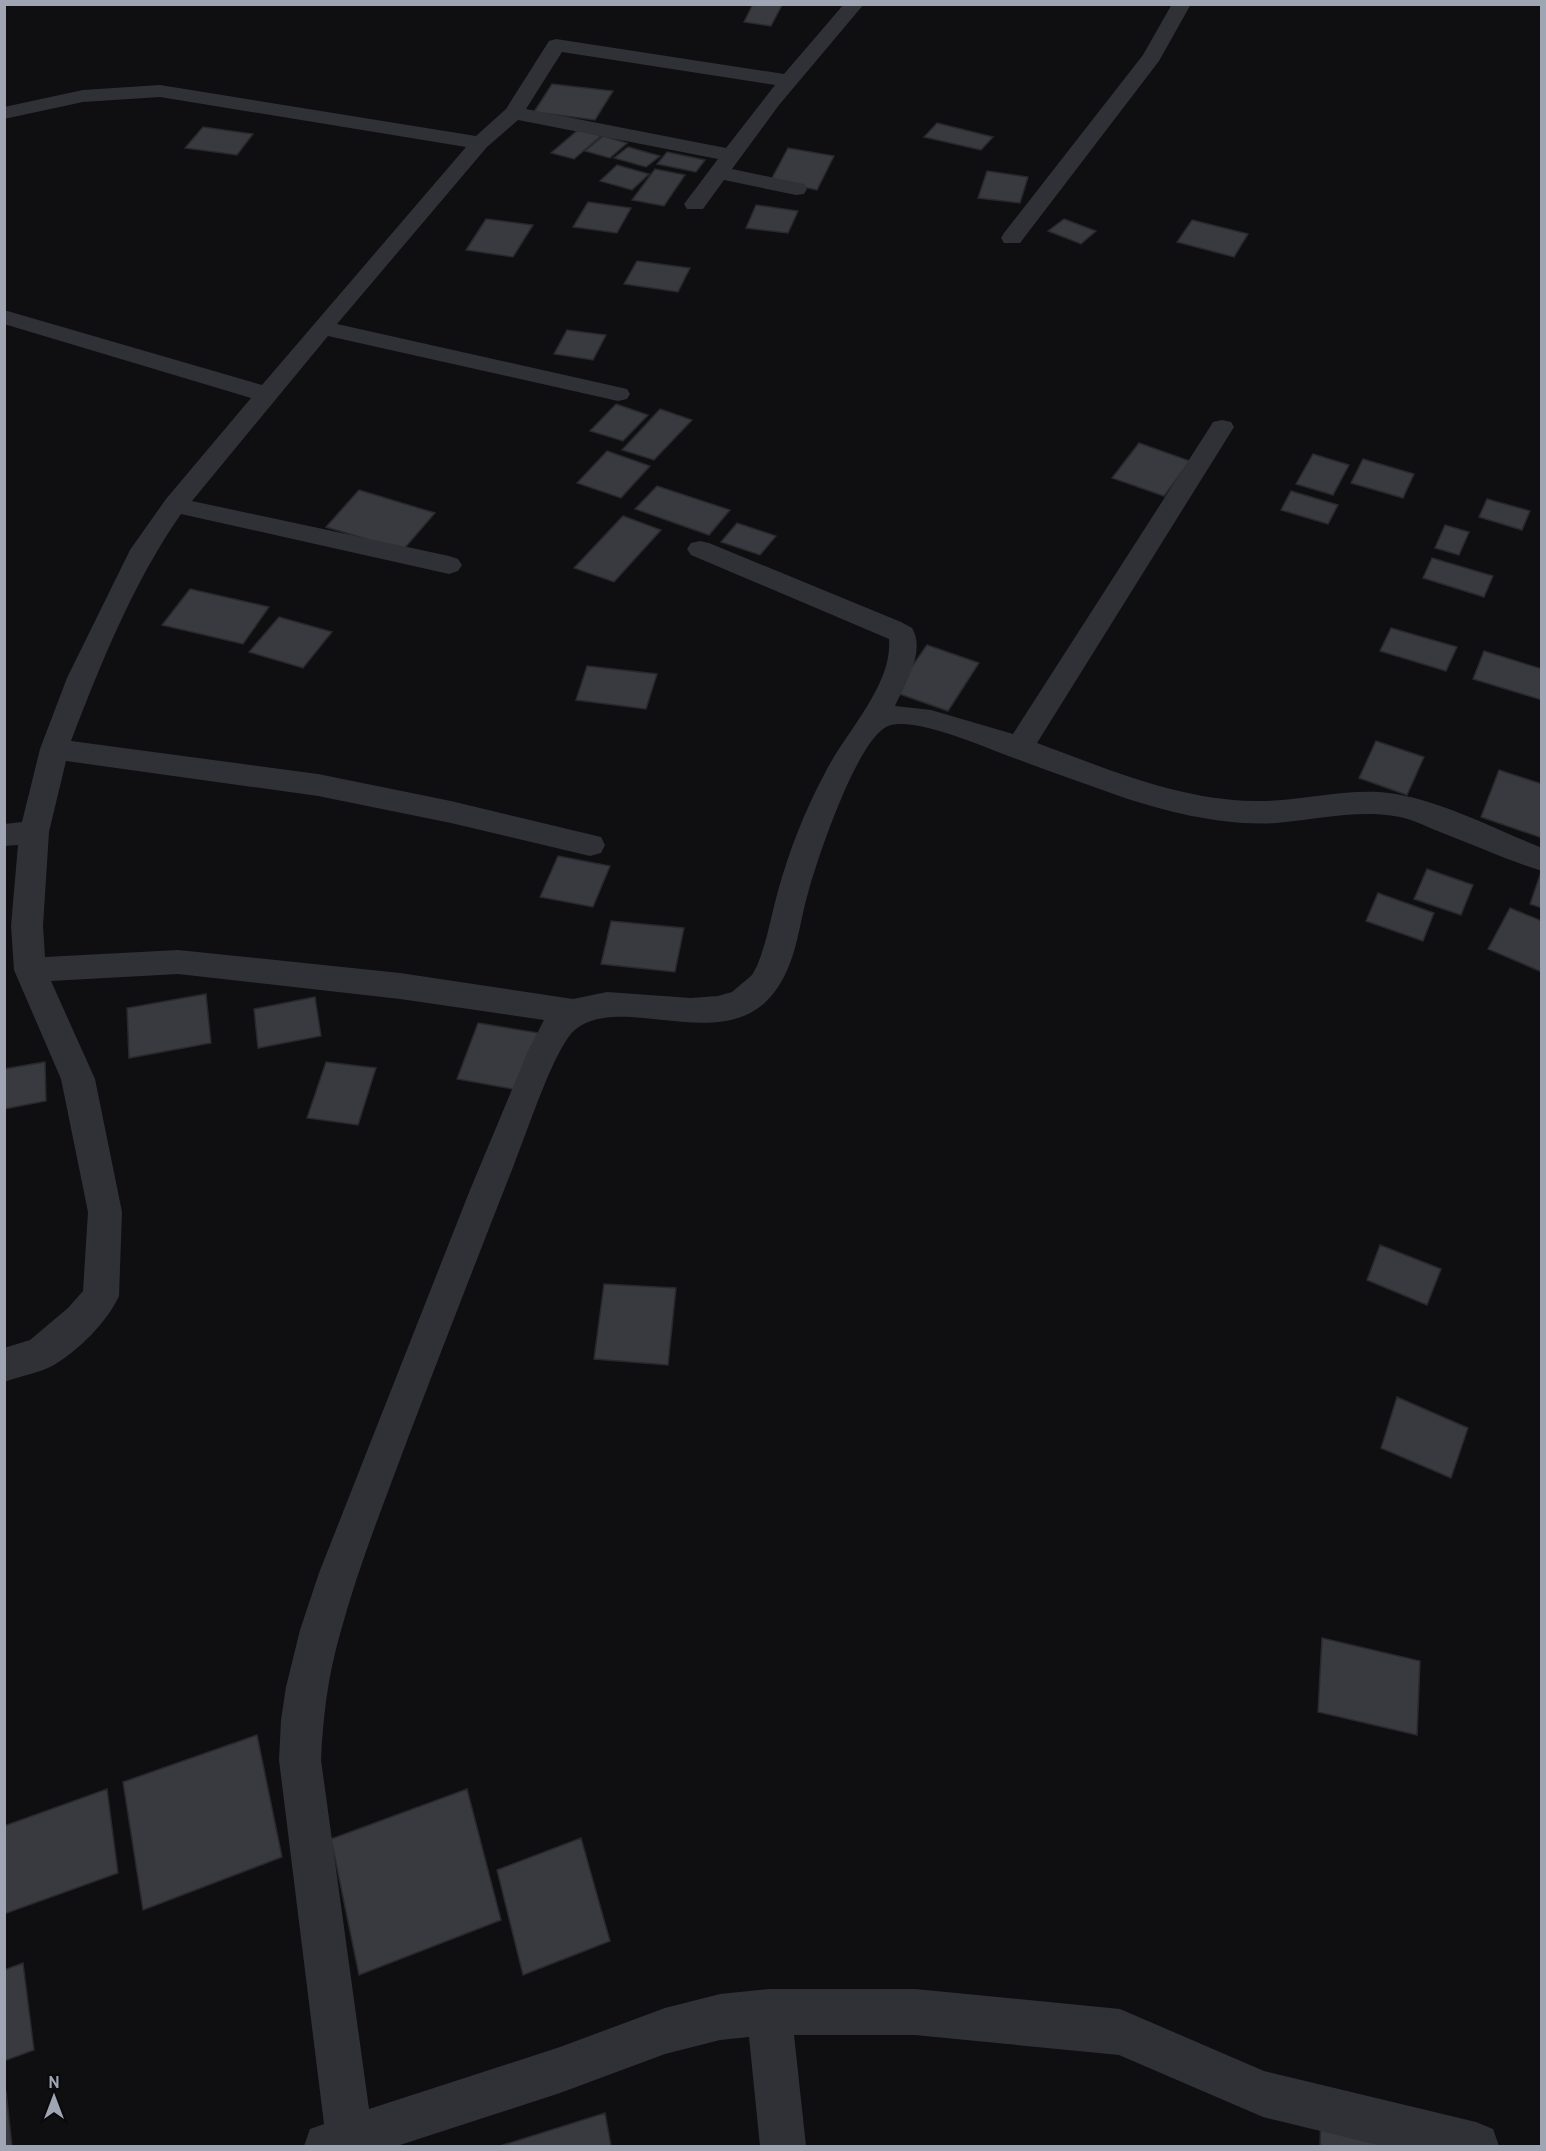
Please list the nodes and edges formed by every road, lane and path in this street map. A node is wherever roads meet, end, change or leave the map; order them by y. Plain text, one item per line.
1 (855, 4) edge
2 (1182, 4) edge
3 (789, 81) junction
4 (4, 113) edge
5 (514, 113) junction
6 (480, 143) junction
7 (732, 155) junction
8 (719, 173) junction
9 (796, 189) dead end
10 (695, 204) dead end
11 (1012, 238) dead end
12 (4, 317) edge
13 (322, 328) junction
14 (265, 394) junction
15 (618, 394) dead end
16 (1222, 427) dead end
17 (174, 506) junction
18 (699, 549) dead end
19 (449, 565) dead end
20 (874, 721) junction
21 (1018, 748) junction
22 (54, 749) junction
23 (19, 833) edge
24 (590, 845) dead end
25 (1542, 860) edge
26 (30, 970) junction
27 (575, 1012) junction
28 (4, 1365) edge
29 (769, 2012) junction
30 (343, 2144) edge
31 (783, 2146) edge
32 (1476, 2146) edge

1 - 3 street
2 - 11 street
3 - 5 street
3 - 7 street
4 - 6 street
5 - 6 street
5 - 7 street
6 - 13 street
7 - 8 street
8 - 9 street
8 - 10 street
12 - 14 street
13 - 14 street
13 - 15 street
14 - 17 street
16 - 21 street
17 - 19 street
17 - 22 street
18 - 20 street
20 - 21 street
20 - 27 street
21 - 25 street
22 - 23 street
22 - 24 street
23 - 26 street
26 - 27 street
26 - 28 street
27 - 30 street
29 - 30 street
29 - 31 street
29 - 32 street

